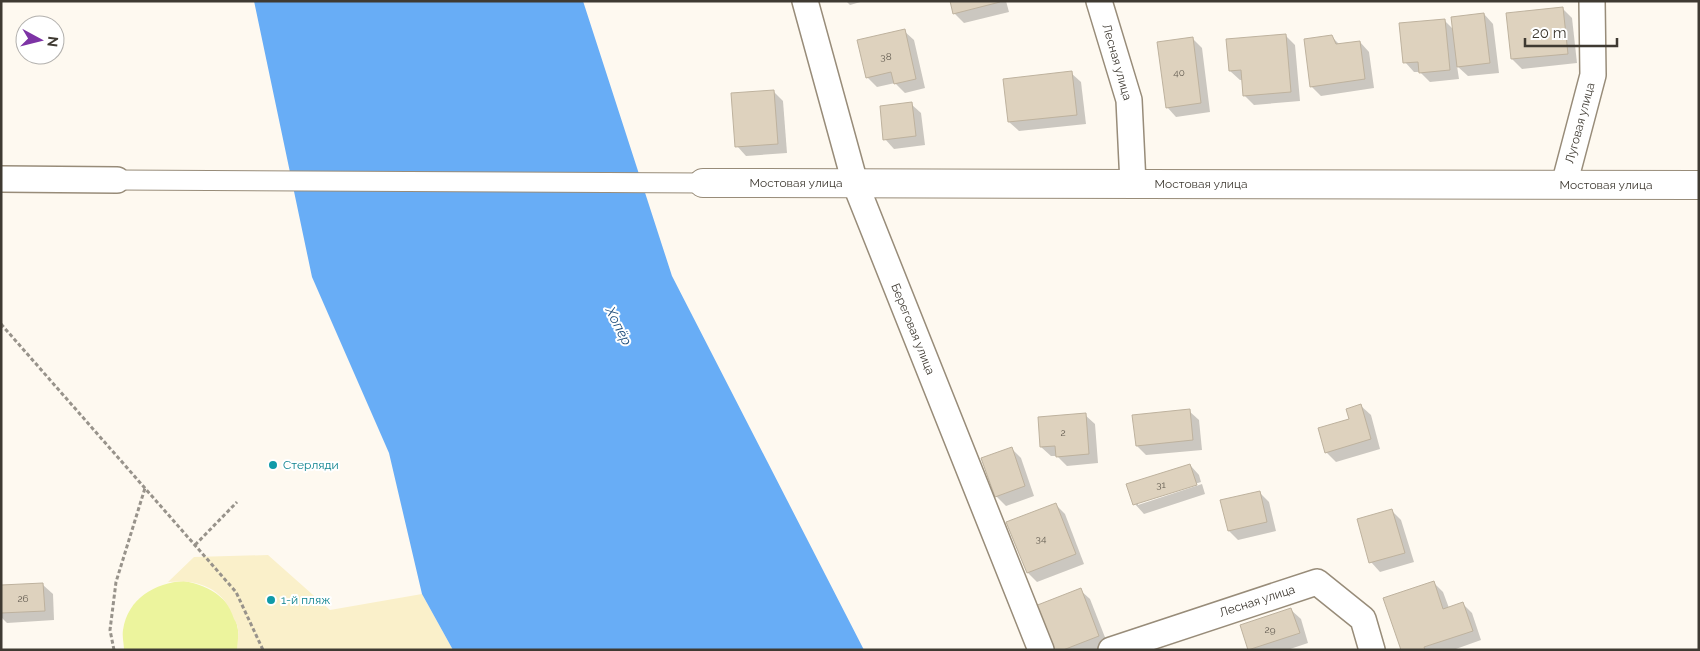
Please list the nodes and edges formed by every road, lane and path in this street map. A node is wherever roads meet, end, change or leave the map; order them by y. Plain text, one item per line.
1 (805, 1) edge
2 (1099, 1) edge
3 (1592, 1) edge
4 (1, 179) edge
5 (117, 180) joint
6 (702, 183) joint
7 (855, 183) junction
8 (1133, 184) junction
9 (1564, 185) junction
10 (1699, 185) edge
11 (1, 324) edge
12 (145, 487) junction
13 (237, 502) dead end
14 (195, 545) junction
15 (114, 650) edge
16 (263, 650) edge
17 (1041, 650) edge
18 (1111, 650) edge
19 (1372, 650) edge

1 - 7 street, Береговая улица
2 - 8 street, Лесная улица
3 - 9 street, Луговая улица
4 - 5 street
5 - 6 street
6 - 7 street, Мостовая улица
7 - 8 street, Мостовая улица
7 - 17 street, Береговая улица
8 - 9 street, Мостовая улица
9 - 10 street, Мостовая улица
11 - 12 path
12 - 14 path
12 - 15 path
13 - 14 path
14 - 16 path
18 - 19 street, Лесная улица

